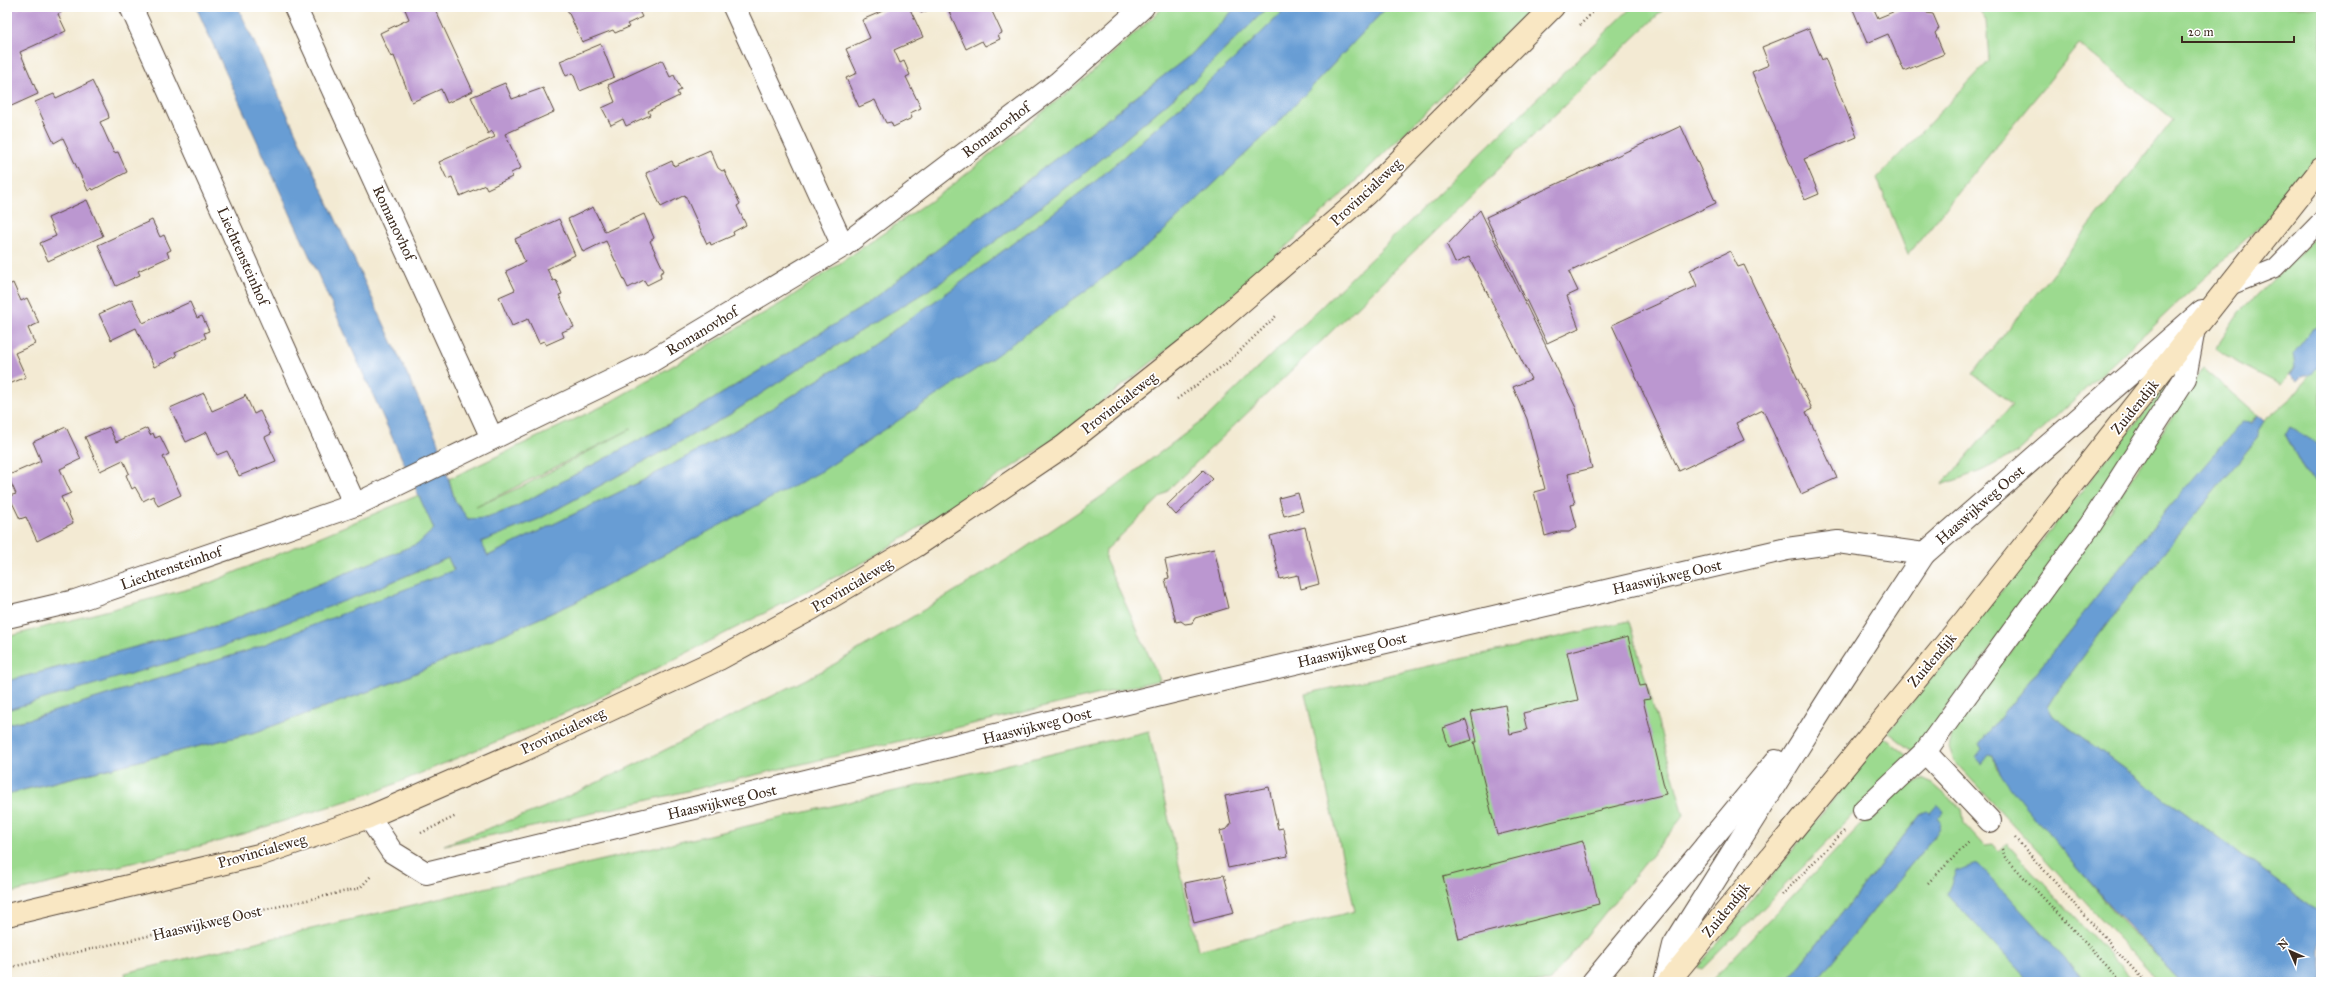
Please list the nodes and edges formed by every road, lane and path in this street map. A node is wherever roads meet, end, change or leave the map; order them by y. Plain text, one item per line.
1 (131, 7) edge
2 (295, 7) edge
3 (734, 7) edge
4 (1143, 7) edge
5 (1553, 7) edge
6 (2321, 169) edge
7 (2321, 221) edge
8 (843, 246) junction
9 (2230, 286) junction
10 (2193, 334) junction
11 (492, 438) junction
12 (401, 484) joint
13 (355, 505) junction
14 (1924, 554) junction
15 (7, 617) edge
16 (1830, 697) junction
17 (1925, 752) junction
18 (1864, 810) dead end
19 (369, 817) junction
20 (1990, 821) junction
21 (392, 852) junction
22 (1928, 883) dead end
23 (7, 915) edge
24 (7, 968) edge
25 (1593, 982) edge
26 (1666, 982) edge
27 (2122, 982) edge
28 (2145, 982) edge

1 - 13 street, Liechtensteinhof
2 - 11 street, Romanovhof
3 - 8 street
4 - 8 street, Romanovhof
5 - 19 main road, Provincialeweg
6 - 9 main road, Zuidendijk
7 - 9 lane
8 - 11 street, Romanovhof
9 - 10 main road, Zuidendijk
9 - 14 street, Haaswijkweg Oost
10 - 17 street, Zuidendijk
10 - 26 main road, Zuidendijk
11 - 12 street, Romanovhof
12 - 13 street, Liechtensteinhof
13 - 15 street, Liechtensteinhof
14 - 16 street, Zuidendijk
14 - 21 street, Haaswijkweg Oost
16 - 25 street
16 - 26 street, Zuidendijk
17 - 18 street, Zuidendijk
17 - 20 street
19 - 21 street, Haaswijkweg Oost
19 - 23 main road, Provincialeweg
20 - 22 path
20 - 27 path
20 - 28 path
21 - 24 path, Haaswijkweg Oost

